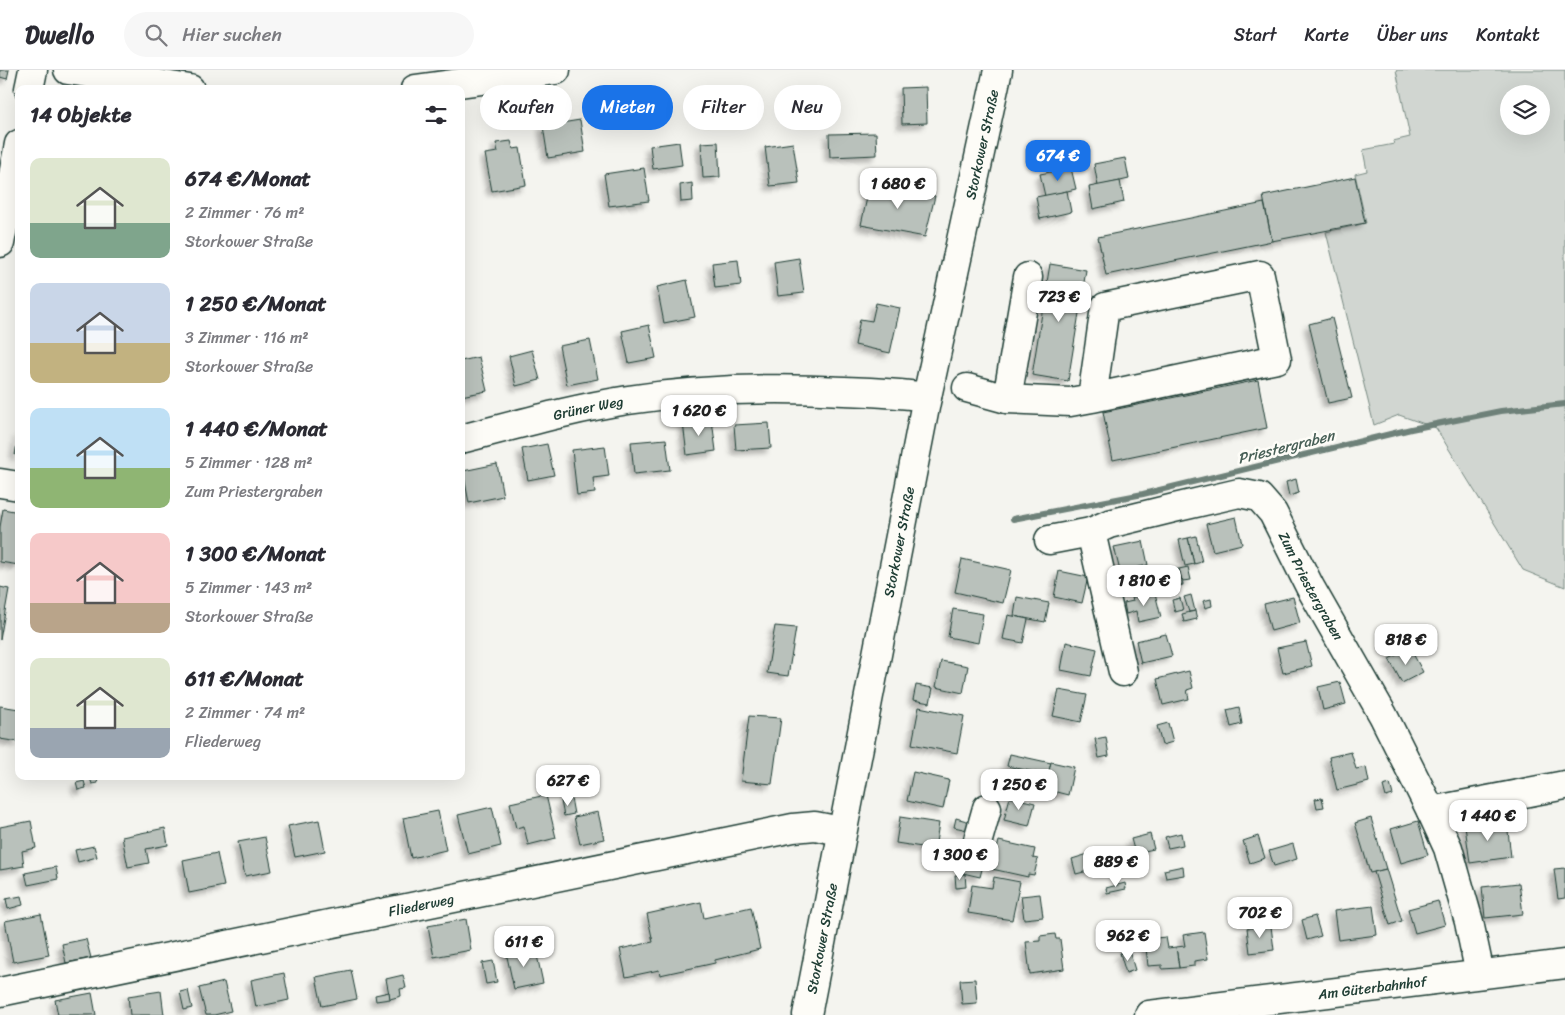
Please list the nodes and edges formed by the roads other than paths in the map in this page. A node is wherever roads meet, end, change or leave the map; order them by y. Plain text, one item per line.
1 (33, 70) edge
2 (68, 70) edge
3 (556, 70) edge
4 (998, 70) edge
5 (30, 85) edge
6 (164, 85) edge
7 (445, 85) edge
8 (15, 165) edge
9 (0, 244) edge
10 (1028, 277) dead end
11 (967, 388) dead end
12 (927, 398) junction
13 (1092, 398) junction
14 (1007, 399) junction
15 (465, 439) edge
16 (0, 483) edge
17 (15, 485) edge
18 (1091, 532) junction
19 (1049, 540) dead end
20 (1123, 672) dead end
21 (1565, 785) edge
22 (986, 808) dead end
23 (1431, 810) junction
24 (841, 831) junction
25 (978, 840) dead end
26 (1565, 964) edge
27 (1480, 974) junction
28 (0, 992) edge
29 (807, 1015) edge
30 (1149, 1015) edge

1 - 5 street
2 - 6 street
3 - 7 street
4 - 12 street, Storkower Straße
8 - 9 street
10 - 14 street
11 - 14 street
12 - 15 street, Grüner Weg
12 - 24 street, Storkower Straße
13 - 13 street
13 - 14 street
16 - 17 street
18 - 19 street, Zum Priestergraben
18 - 20 street
18 - 23 street, Zum Priestergraben
21 - 23 street
22 - 25 street
23 - 27 street, Zum Priestergraben
24 - 28 street, Fliederweg
24 - 29 street, Storkower Straße
26 - 27 street, Am Güterbahnhof
27 - 30 street, Am Güterbahnhof

